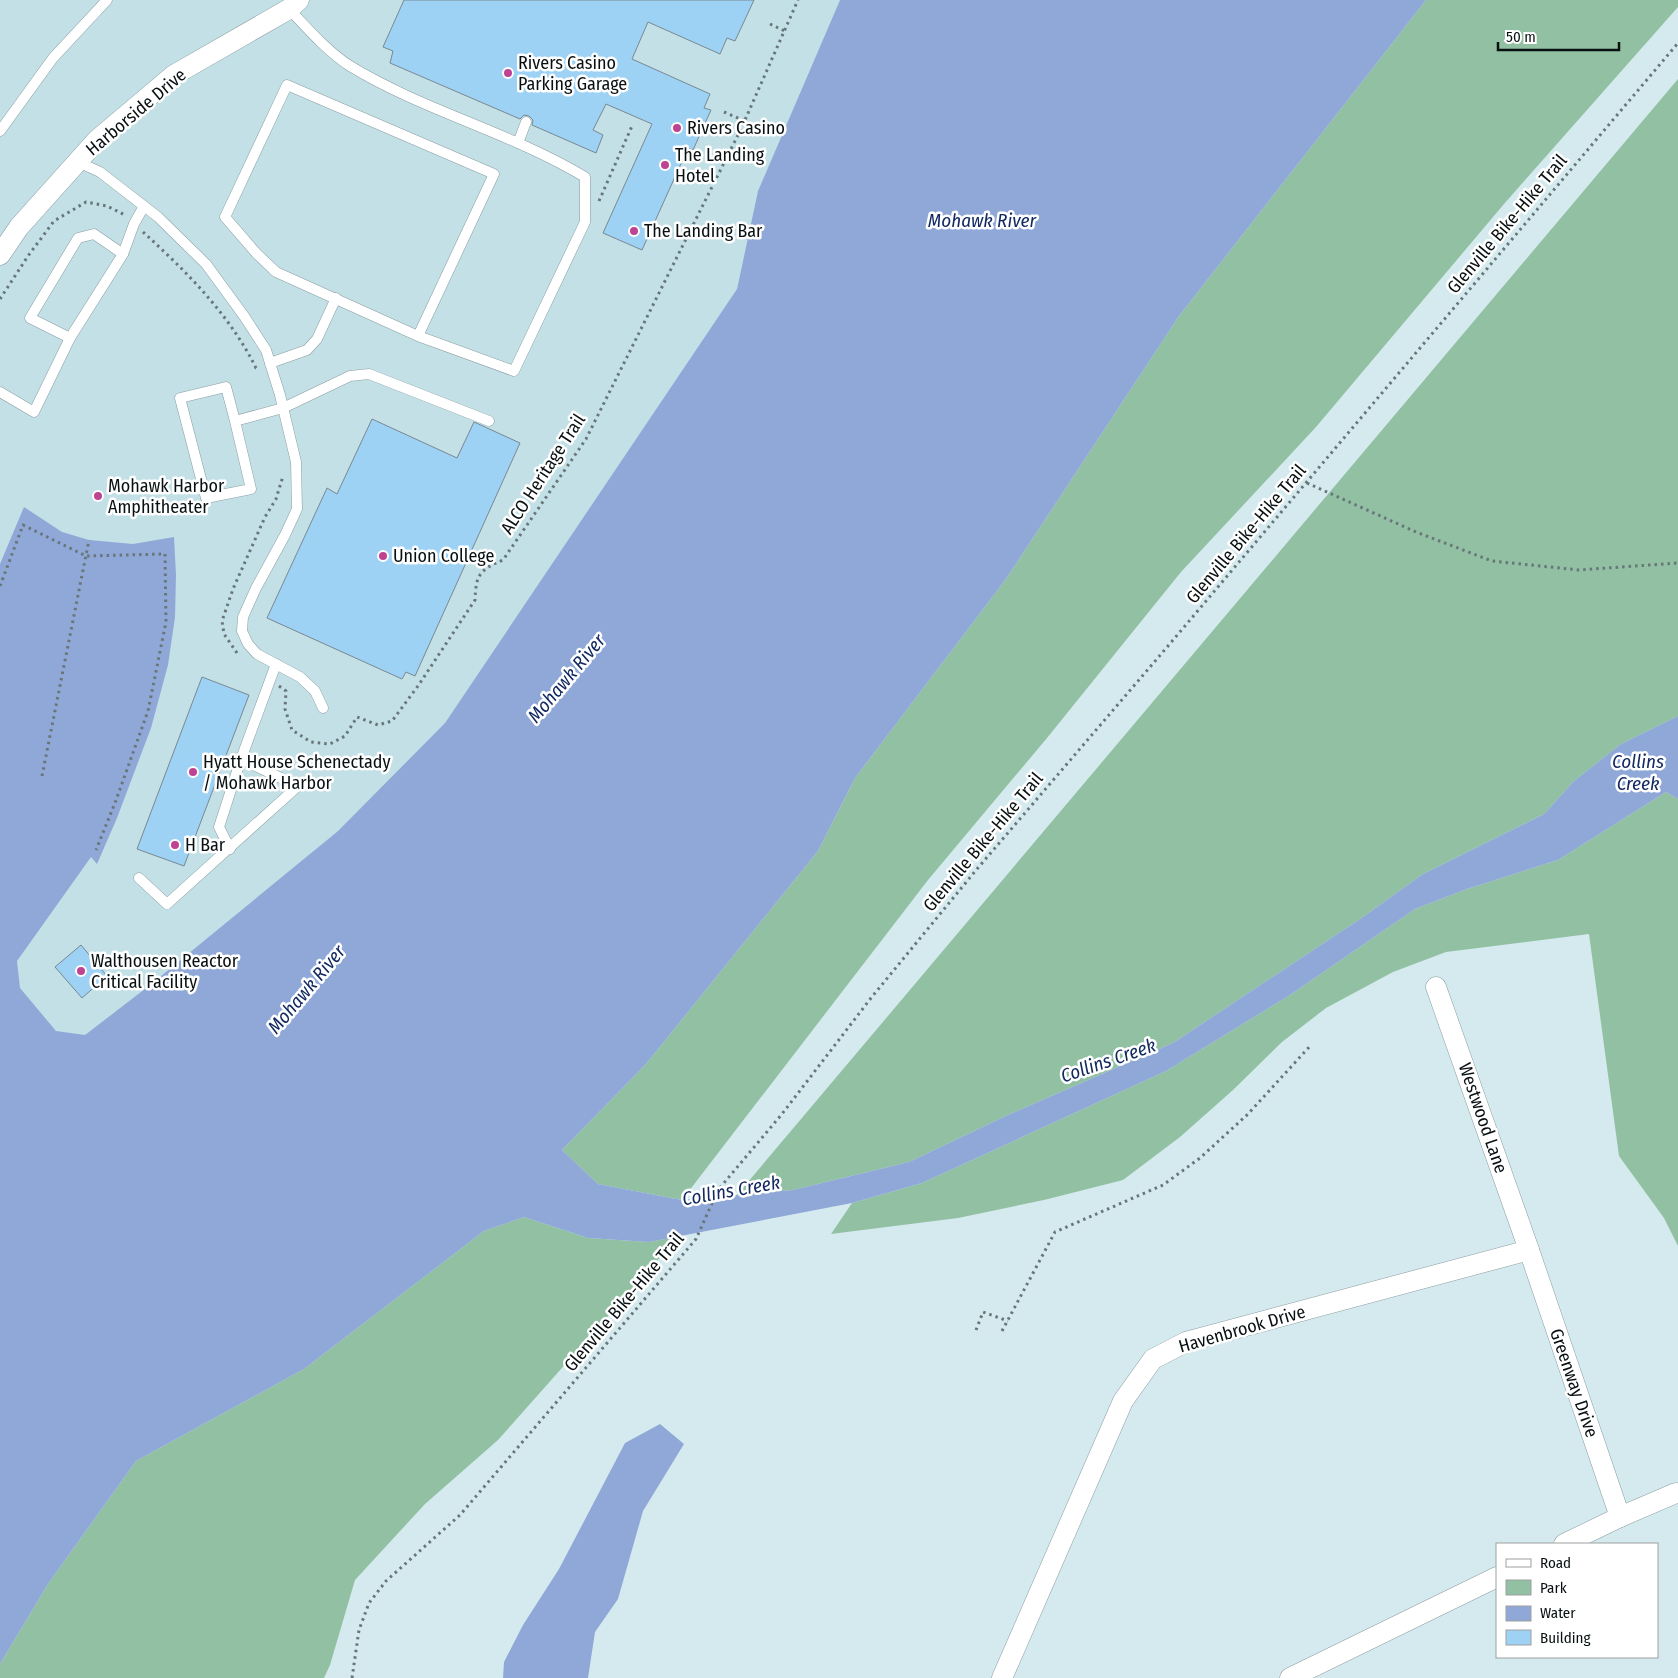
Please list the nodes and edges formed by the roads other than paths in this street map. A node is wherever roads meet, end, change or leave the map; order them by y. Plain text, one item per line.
1 (107, 0) edge
2 (294, 4) edge
3 (526, 122) dead end
4 (0, 131) edge
5 (518, 143) junction
6 (78, 162) junction
7 (144, 206) junction
8 (123, 254) junction
9 (0, 255) edge
10 (336, 298) junction
11 (418, 336) junction
12 (70, 338) junction
13 (270, 363) junction
14 (0, 392) edge
15 (283, 408) junction
16 (235, 421) junction
17 (489, 421) dead end
18 (276, 664) junction
19 (323, 708) dead end
20 (241, 759) junction
21 (230, 849) junction
22 (139, 878) dead end
23 (1436, 987) dead end
24 (1529, 1250) junction
25 (1676, 1492) dead end
26 (1620, 1517) junction
27 (1566, 1543) edge
28 (1496, 1577) edge
29 (1002, 1678) edge
30 (1290, 1678) edge

1 - 4 lane
2 - 5 lane
2 - 6 street, Harborside Drive
3 - 5 lane
5 - 11 lane
6 - 7 lane
6 - 9 street, Harborside Drive
7 - 8 lane
7 - 13 lane
8 - 12 lane
8 - 12 lane
10 - 11 lane
10 - 11 lane
10 - 13 lane
12 - 14 lane
13 - 15 lane
15 - 16 lane
15 - 17 lane
15 - 18 lane
16 - 16 lane
18 - 19 lane
18 - 20 lane
20 - 21 lane
20 - 21 lane
21 - 22 lane
23 - 24 street, Westwood Lane
24 - 26 street, Greenway Drive
24 - 29 street, Havenbrook Drive
25 - 26 street
26 - 27 street
28 - 30 street

